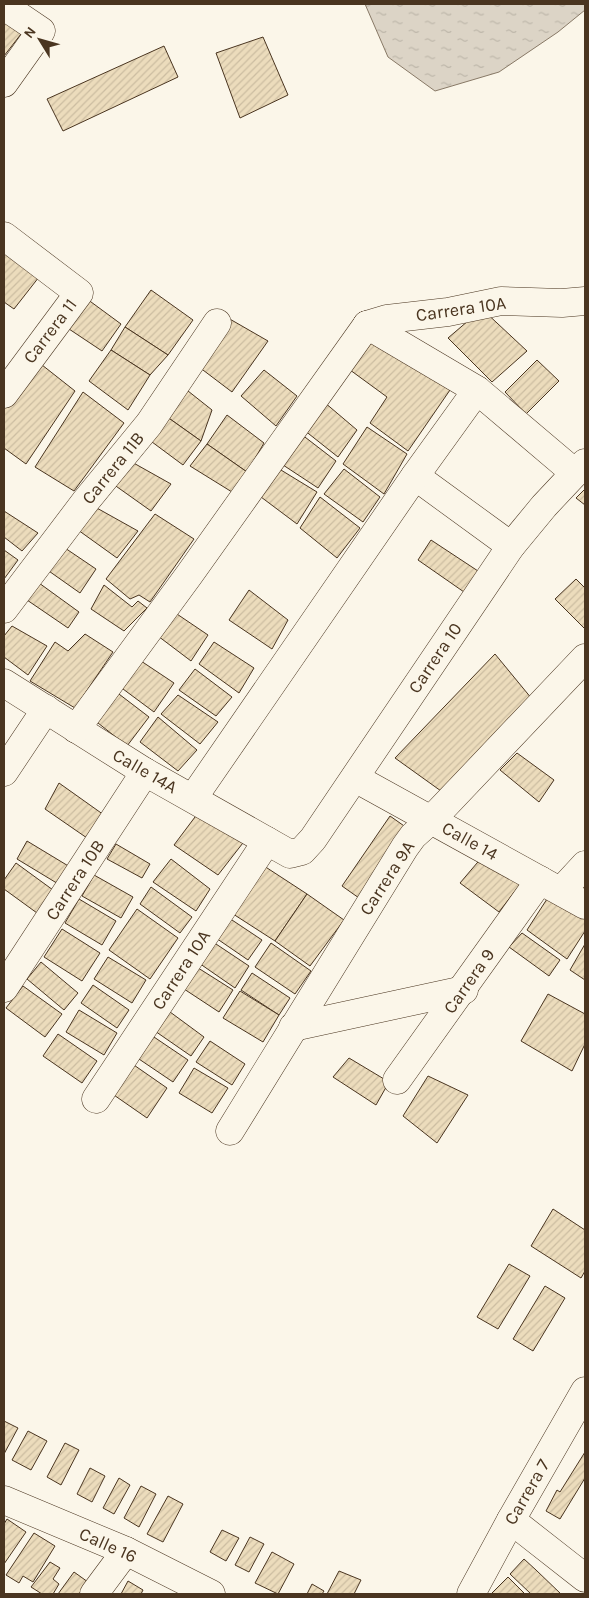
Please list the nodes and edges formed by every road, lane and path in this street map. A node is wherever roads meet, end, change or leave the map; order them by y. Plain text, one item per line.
1 (4, 6) edge
2 (4, 83) edge
3 (4, 236) edge
4 (585, 301) edge
5 (218, 323) dead end
6 (366, 325) junction
7 (477, 390) junction
8 (4, 394) edge
9 (580, 468) edge
10 (415, 476) junction
11 (511, 546) junction
12 (4, 608) edge
13 (585, 658) edge
14 (4, 683) edge
15 (46, 709) junction
16 (76, 729) junction
17 (4, 772) edge
18 (145, 772) junction
19 (355, 778) junction
20 (192, 798) junction
21 (432, 819) junction
22 (278, 847) junction
23 (585, 864) edge
24 (551, 885) junction
25 (585, 905) edge
26 (4, 988) edge
27 (464, 990) junction
28 (293, 1027) junction
29 (397, 1080) dead end
30 (96, 1099) dead end
31 (230, 1131) dead end
32 (585, 1391) edge
33 (4, 1500) edge
34 (511, 1520) junction
35 (126, 1551) junction
36 (585, 1578) edge
37 (94, 1594) edge
38 (211, 1594) edge
39 (471, 1594) edge

1 - 2 street
3 - 8 street, Carrera 11
4 - 6 street, Carrera 10A
5 - 12 street, Carrera 11B
6 - 7 street
6 - 16 street
7 - 9 street
7 - 10 street
9 - 11 street, Carrera 10
10 - 11 street
10 - 20 street
11 - 19 street, Carrera 10
13 - 21 street, Carrera 9A
14 - 15 street, Calle 14A
15 - 16 street, Calle 14A
15 - 17 street
16 - 18 street, Calle 14A
18 - 20 street, Calle 14A
18 - 26 street, Carrera 10B
19 - 21 street, Calle 14
19 - 22 street, Carrera 10
20 - 22 street, Calle 14A
21 - 24 street, Calle 14
21 - 28 street, Carrera 9A
22 - 30 street, Carrera 10A
23 - 24 street, Carrera 9
24 - 25 street, Calle 14
24 - 27 street, Carrera 9
27 - 28 street
27 - 29 street, Carrera 9
28 - 31 street, Carrera 9A
32 - 34 street, Carrera 7
33 - 35 street, Calle 16
34 - 36 street
34 - 39 street, Carrera 7
35 - 37 street
35 - 38 street, Calle 16

